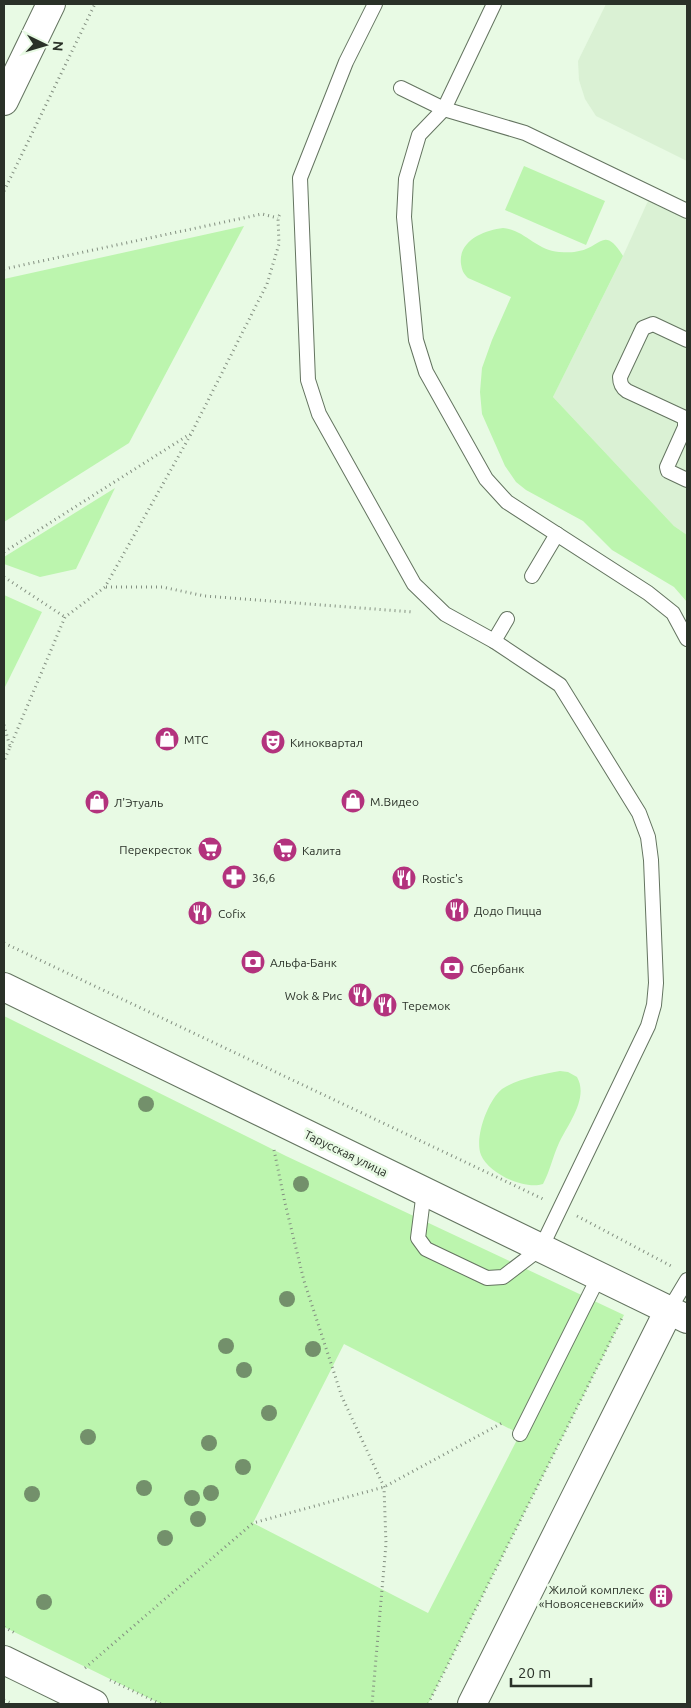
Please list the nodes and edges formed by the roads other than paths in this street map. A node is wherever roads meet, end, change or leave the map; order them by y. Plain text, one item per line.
1 (51, 4) edge
2 (375, 4) edge
3 (494, 4) edge
4 (401, 88) dead end
5 (4, 101) edge
6 (444, 109) junction
7 (687, 211) edge
8 (687, 340) edge
9 (687, 480) edge
10 (557, 534) junction
11 (532, 576) dead end
12 (508, 619) dead end
13 (687, 639) edge
14 (494, 641) junction
15 (4, 987) edge
16 (424, 1191) junction
17 (541, 1248) junction
18 (683, 1275) edge
19 (598, 1276) junction
20 (678, 1315) edge
21 (520, 1434) dead end
22 (9, 1668) edge
23 (94, 1704) edge
24 (472, 1704) edge

1 - 5 main road
2 - 14 lane
3 - 6 lane
4 - 6 lane
6 - 7 lane
6 - 10 lane
8 - 9 lane
10 - 11 lane
10 - 13 lane
12 - 14 lane
14 - 17 lane
15 - 16 main road, Тарусская улица
16 - 17 main road, Тарусская улица
16 - 17 lane
17 - 19 main road, Тарусская улица
18 - 20 lane
19 - 20 main road, Тарусская улица
19 - 21 lane
20 - 24 main road
22 - 23 main road

